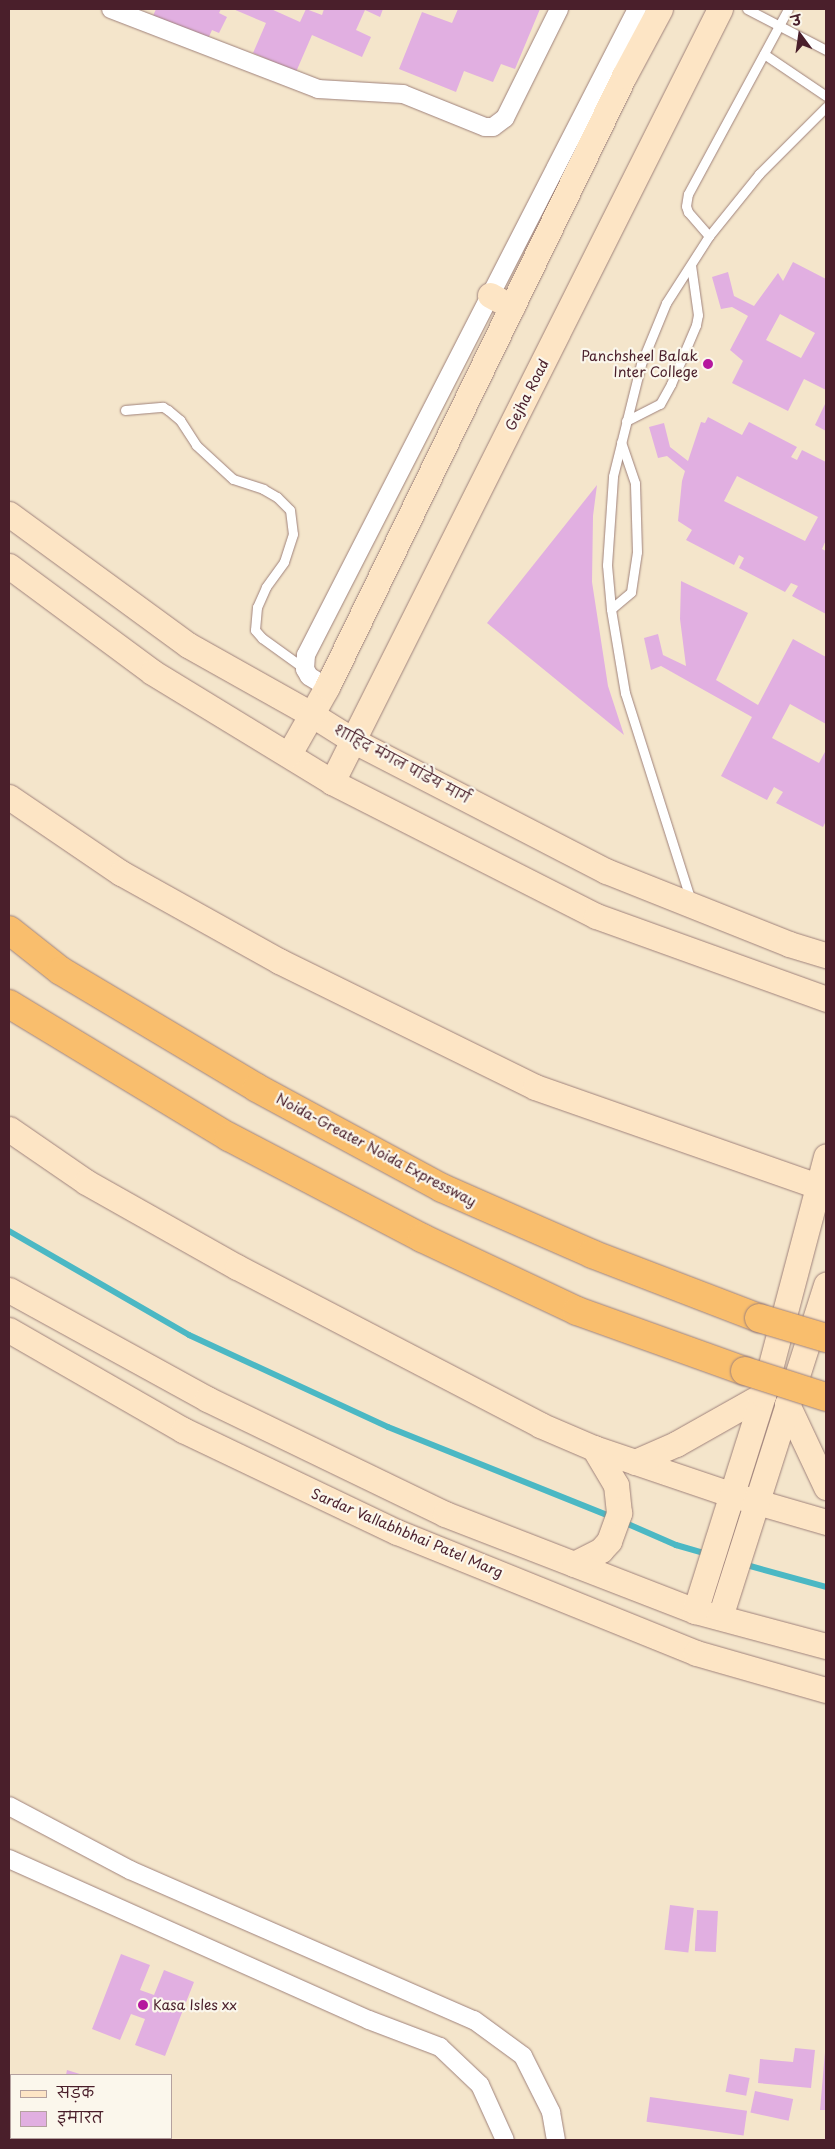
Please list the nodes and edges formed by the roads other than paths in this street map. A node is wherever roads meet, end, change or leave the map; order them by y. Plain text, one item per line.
1 (111, 9) edge
2 (559, 9) edge
3 (637, 9) edge
4 (660, 9) edge
5 (720, 9) edge
6 (747, 9) edge
7 (788, 9) edge
8 (779, 26) junction
9 (826, 50) edge
10 (764, 54) junction
11 (826, 96) edge
12 (826, 107) edge
13 (709, 236) junction
14 (691, 265) junction
15 (490, 295) junction
16 (512, 307) junction
17 (125, 410) dead end
18 (626, 421) junction
19 (621, 441) junction
20 (9, 514) edge
21 (9, 566) edge
22 (611, 609) junction
23 (305, 669) junction
24 (327, 687) junction
25 (311, 714) junction
26 (354, 741) junction
27 (289, 754) junction
28 (332, 782) junction
29 (9, 797) edge
30 (692, 906) junction
31 (9, 930) edge
32 (826, 956) edge
33 (826, 998) edge
34 (9, 1004) edge
35 (9, 1129) edge
36 (826, 1156) edge
37 (817, 1186) junction
38 (826, 1285) edge
39 (9, 1290) edge
40 (9, 1330) edge
41 (826, 1338) edge
42 (762, 1395) junction
43 (826, 1397) edge
44 (787, 1404) junction
45 (594, 1448) junction
46 (634, 1462) junction
47 (826, 1487) edge
48 (733, 1495) junction
49 (756, 1502) junction
50 (826, 1522) edge
51 (574, 1564) junction
52 (694, 1611) junction
53 (720, 1618) junction
54 (826, 1646) edge
55 (826, 1690) edge
56 (9, 1806) edge
57 (9, 1859) edge
58 (505, 2140) edge
59 (556, 2140) edge

1 - 2 street
3 - 15 street
4 - 16 street
5 - 26 street, Gejha Road
6 - 8 lane
7 - 8 lane
8 - 9 lane
8 - 10 lane
10 - 11 lane
10 - 13 lane
12 - 13 lane
13 - 14 lane
14 - 18 lane
14 - 18 lane
15 - 16 street
15 - 23 street
16 - 24 street
17 - 23 lane
18 - 19 lane
19 - 22 lane
19 - 22 lane
20 - 25 street, शाहिद मंगल पांडेय मार्ग
21 - 27 street
22 - 30 lane
23 - 24 street
24 - 25 street
25 - 26 street, शाहिद मंगल पांडेय मार्ग
25 - 27 street
26 - 28 street, Gejha Road
26 - 30 street, शाहिद मंगल पांडेय मार्ग
27 - 28 street
28 - 33 street
29 - 37 street
30 - 32 street, शाहिद मंगल पांडेय मार्ग
31 - 41 highway, Noida-Greater Noida Expressway, bridge
34 - 43 highway, bridge
35 - 45 street
36 - 37 street
37 - 42 street
38 - 44 street
39 - 51 street
40 - 55 street, Sardar Vallabhbhai Patel Marg
42 - 46 street
42 - 48 street
44 - 47 street
44 - 49 street
45 - 46 street
45 - 51 street
46 - 48 street
48 - 49 street
48 - 52 street
49 - 50 street
49 - 53 street
51 - 52 street
52 - 53 street
53 - 54 street
56 - 59 street
57 - 58 street

